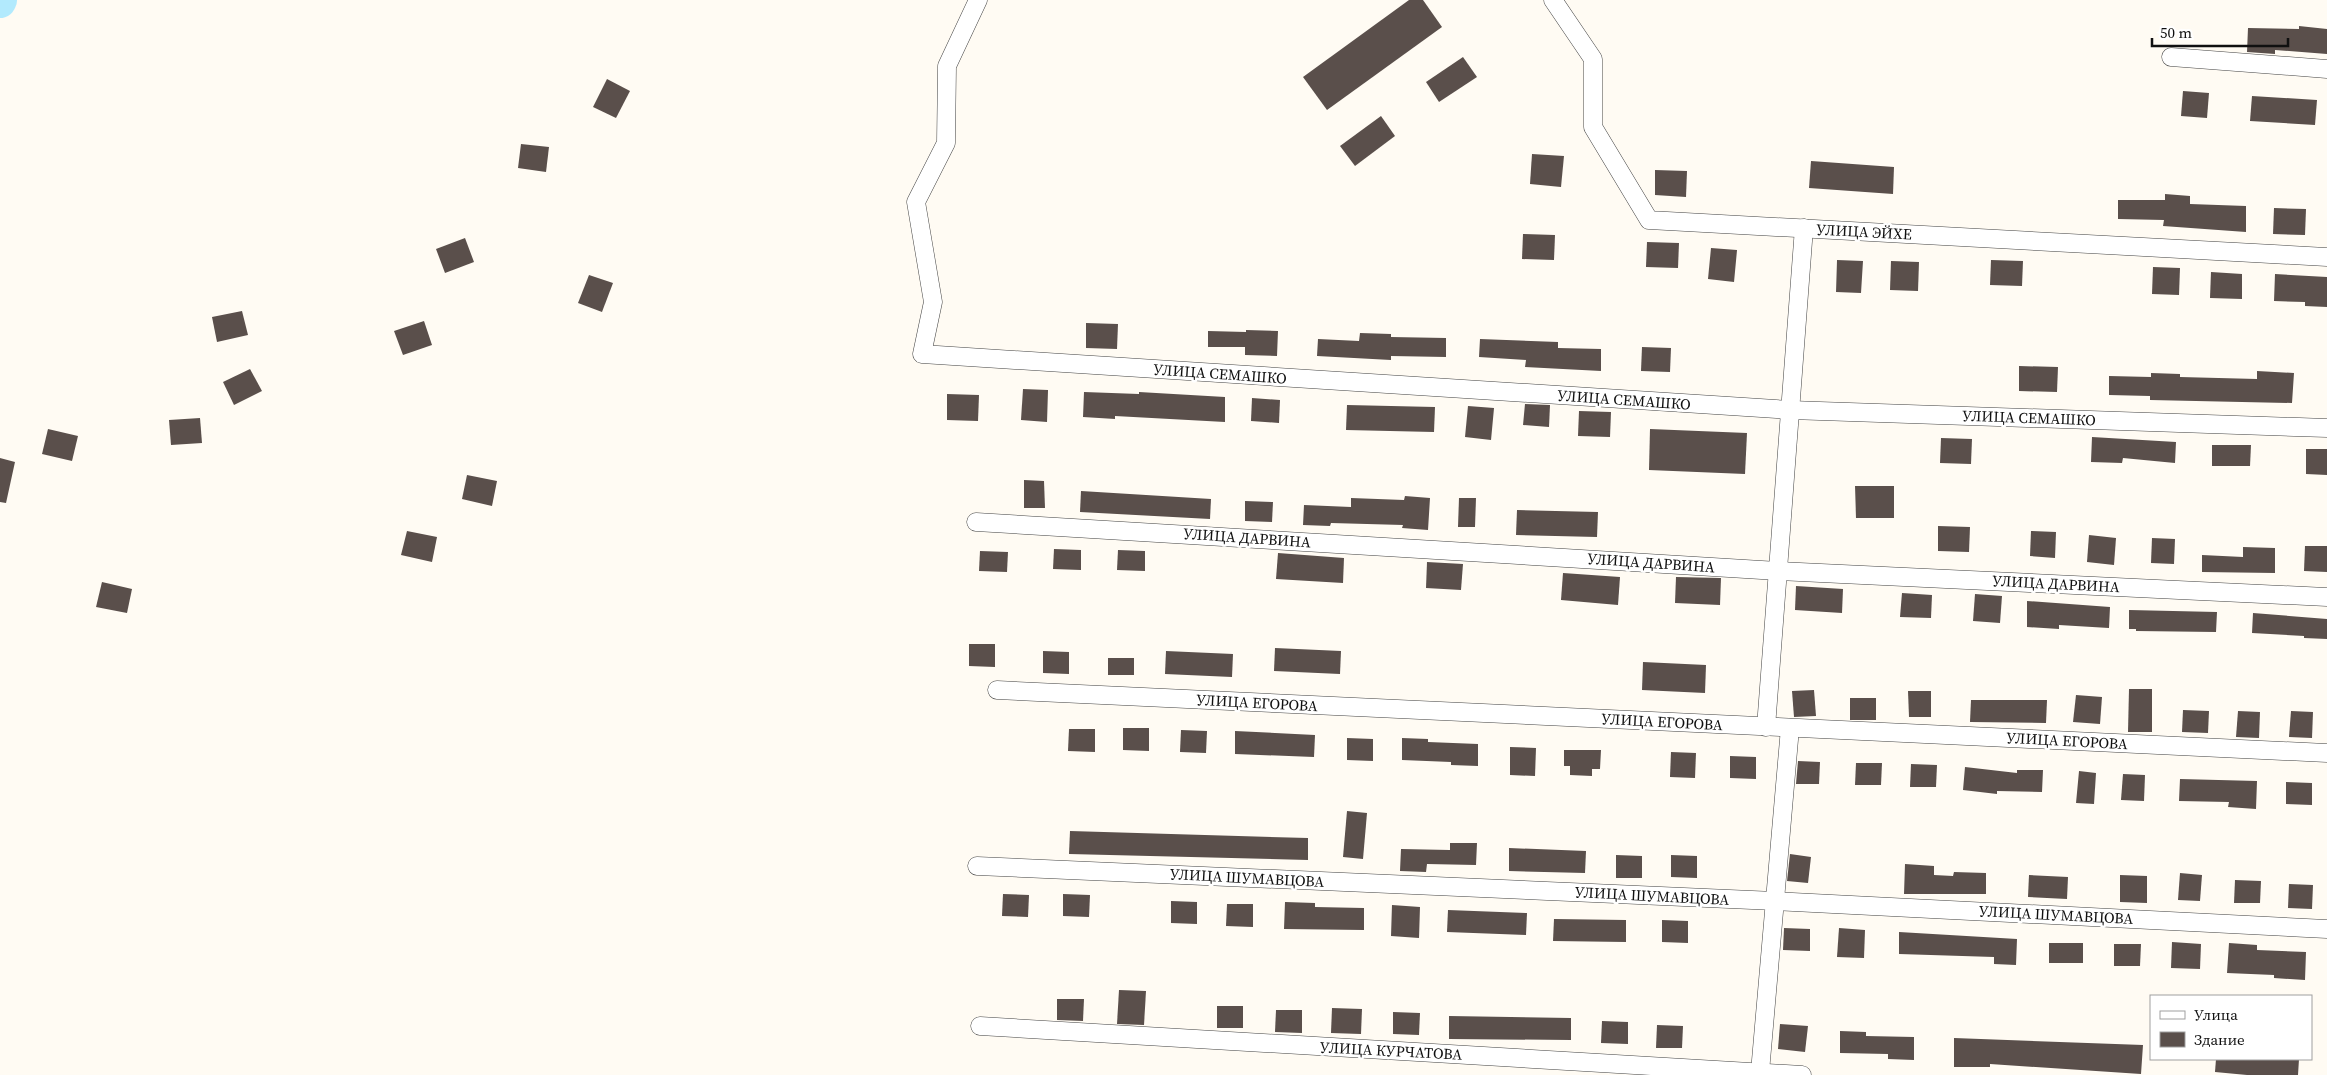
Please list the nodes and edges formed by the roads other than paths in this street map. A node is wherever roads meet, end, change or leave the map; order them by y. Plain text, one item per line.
1 (978, 0) edge
2 (1553, 0) edge
3 (2171, 57) dead end
4 (2327, 69) edge
5 (1804, 228) junction
6 (2327, 257) edge
7 (1790, 410) junction
8 (2327, 428) edge
9 (976, 522) dead end
10 (1778, 571) junction
11 (2327, 597) edge
12 (997, 690) dead end
13 (1766, 727) junction
14 (1790, 728) junction
15 (2327, 753) edge
16 (976, 866) dead end
17 (1775, 901) junction
18 (2327, 929) edge
19 (980, 1026) dead end
20 (1660, 1071) edge
21 (1760, 1072) junction
22 (1802, 1075) edge

1 - 7 street, УЛИЦА СЕМАШКО
2 - 5 street, УЛИЦА ЭЙХЕ
3 - 4 street
5 - 6 street, УЛИЦА ЭЙХЕ
5 - 7 street
7 - 8 street, УЛИЦА СЕМАШКО
7 - 10 street
9 - 10 street, УЛИЦА ДАРВИНА
10 - 11 street, УЛИЦА ДАРВИНА
10 - 13 street
12 - 13 street, УЛИЦА ЕГОРОВА
13 - 14 street, УЛИЦА ЕГОРОВА
14 - 15 street, УЛИЦА ЕГОРОВА
14 - 17 street
16 - 17 street, УЛИЦА ШУМАВЦОВА
17 - 18 street, УЛИЦА ШУМАВЦОВА
17 - 21 street
19 - 20 street, УЛИЦА КУРЧАТОВА
20 - 21 street, УЛИЦА КУРЧАТОВА
21 - 22 street, УЛИЦА КУРЧАТОВА

